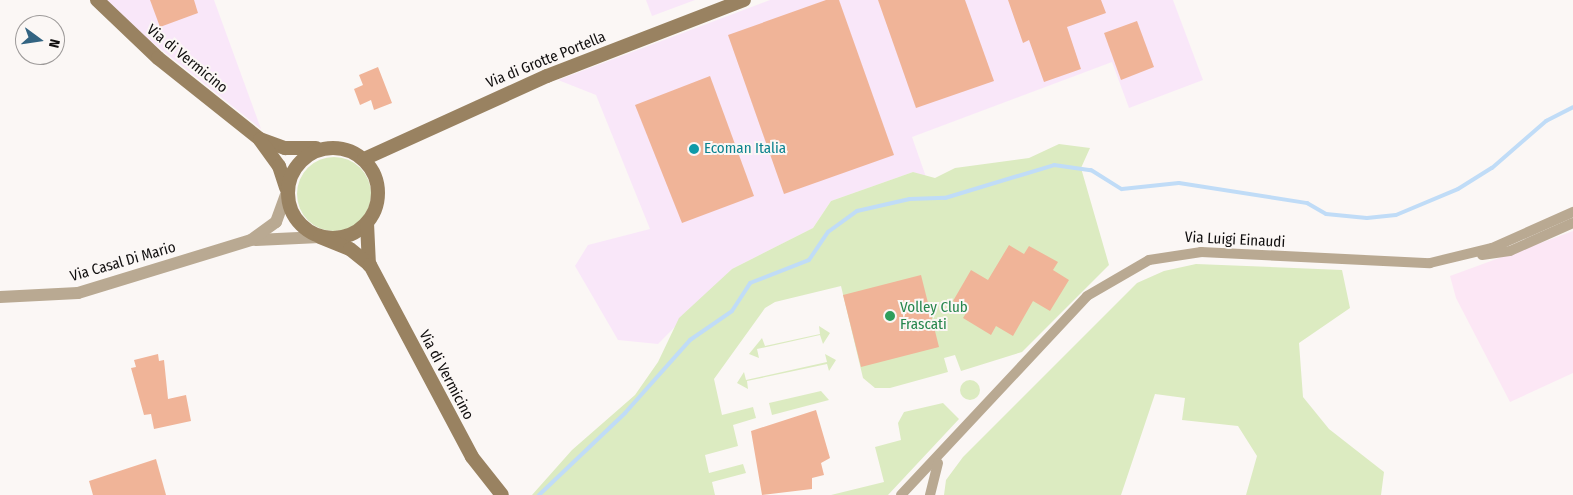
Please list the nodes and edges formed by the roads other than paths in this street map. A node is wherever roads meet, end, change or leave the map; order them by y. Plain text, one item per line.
1 (97, 0) edge
2 (744, 0) edge
3 (260, 139) junction
4 (322, 148) junction
5 (364, 159) junction
6 (287, 192) junction
7 (1573, 212) edge
8 (367, 223) junction
9 (1573, 223) edge
10 (320, 237) junction
11 (251, 240) junction
12 (1464, 255) junction
13 (370, 266) junction
14 (0, 297) edge
15 (939, 460) junction
16 (502, 495) edge
17 (901, 495) edge
18 (929, 495) edge

1 - 3 main road, Via di Vermicino
2 - 5 main road, Via di Grotte Portella
3 - 4 main road, Via di Vermicino
3 - 6 main road, Via di Vermicino
4 - 5 main road
4 - 6 main road
5 - 8 main road
6 - 10 main road
6 - 11 street, Via Casal Di Mario
7 - 12 street, Via Luigi Einaudi
8 - 10 main road
8 - 13 main road, Via di Vermicino
9 - 12 street
10 - 11 street, Via Casal Di Mario
10 - 13 main road, Via di Vermicino
11 - 14 street, Via Casal Di Mario
12 - 15 street, Via Luigi Einaudi
13 - 16 main road, Via di Vermicino
15 - 17 street, Via Luigi Einaudi
15 - 18 street, Via Luigi Einaudi

